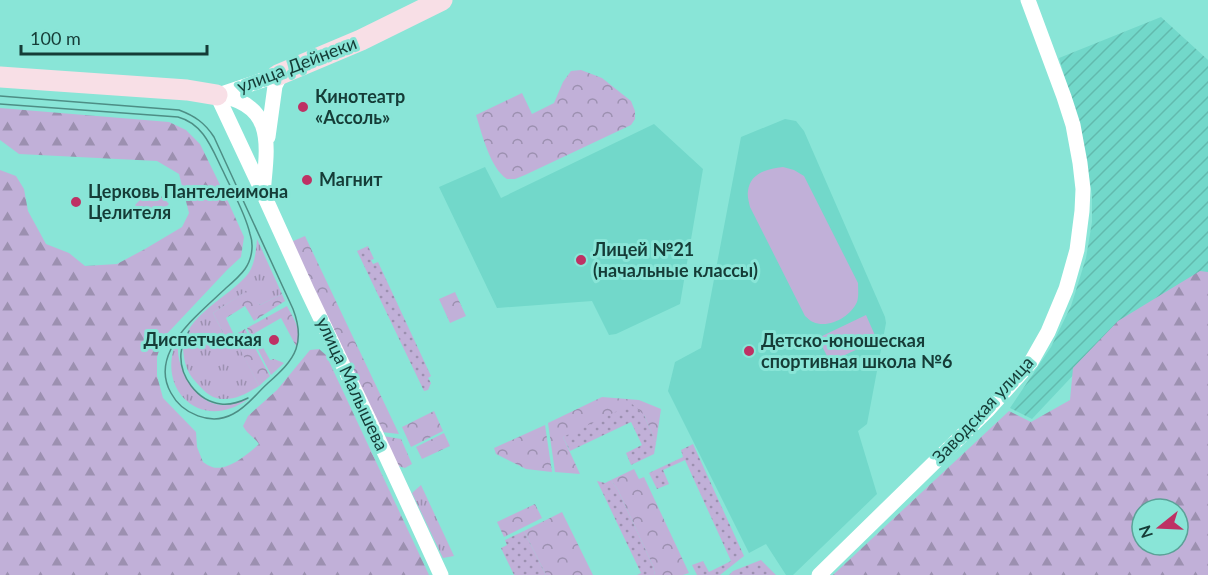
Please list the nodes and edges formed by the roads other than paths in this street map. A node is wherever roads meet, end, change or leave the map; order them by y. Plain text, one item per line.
1 (442, 0) edge
2 (1028, 0) edge
3 (282, 73) junction
4 (0, 77) edge
5 (217, 95) junction
6 (266, 152) junction
7 (263, 193) junction
8 (441, 575) edge
9 (819, 575) edge

1 - 3 main road, улица Дейнеки
2 - 9 street, Заводская улица
3 - 5 street, улица Дейнеки
3 - 6 street
4 - 5 main road, улица Дейнеки
5 - 6 street, улица Малышева
5 - 7 street, улица Малышева
6 - 7 street, улица Малышева
7 - 8 street, улица Малышева

